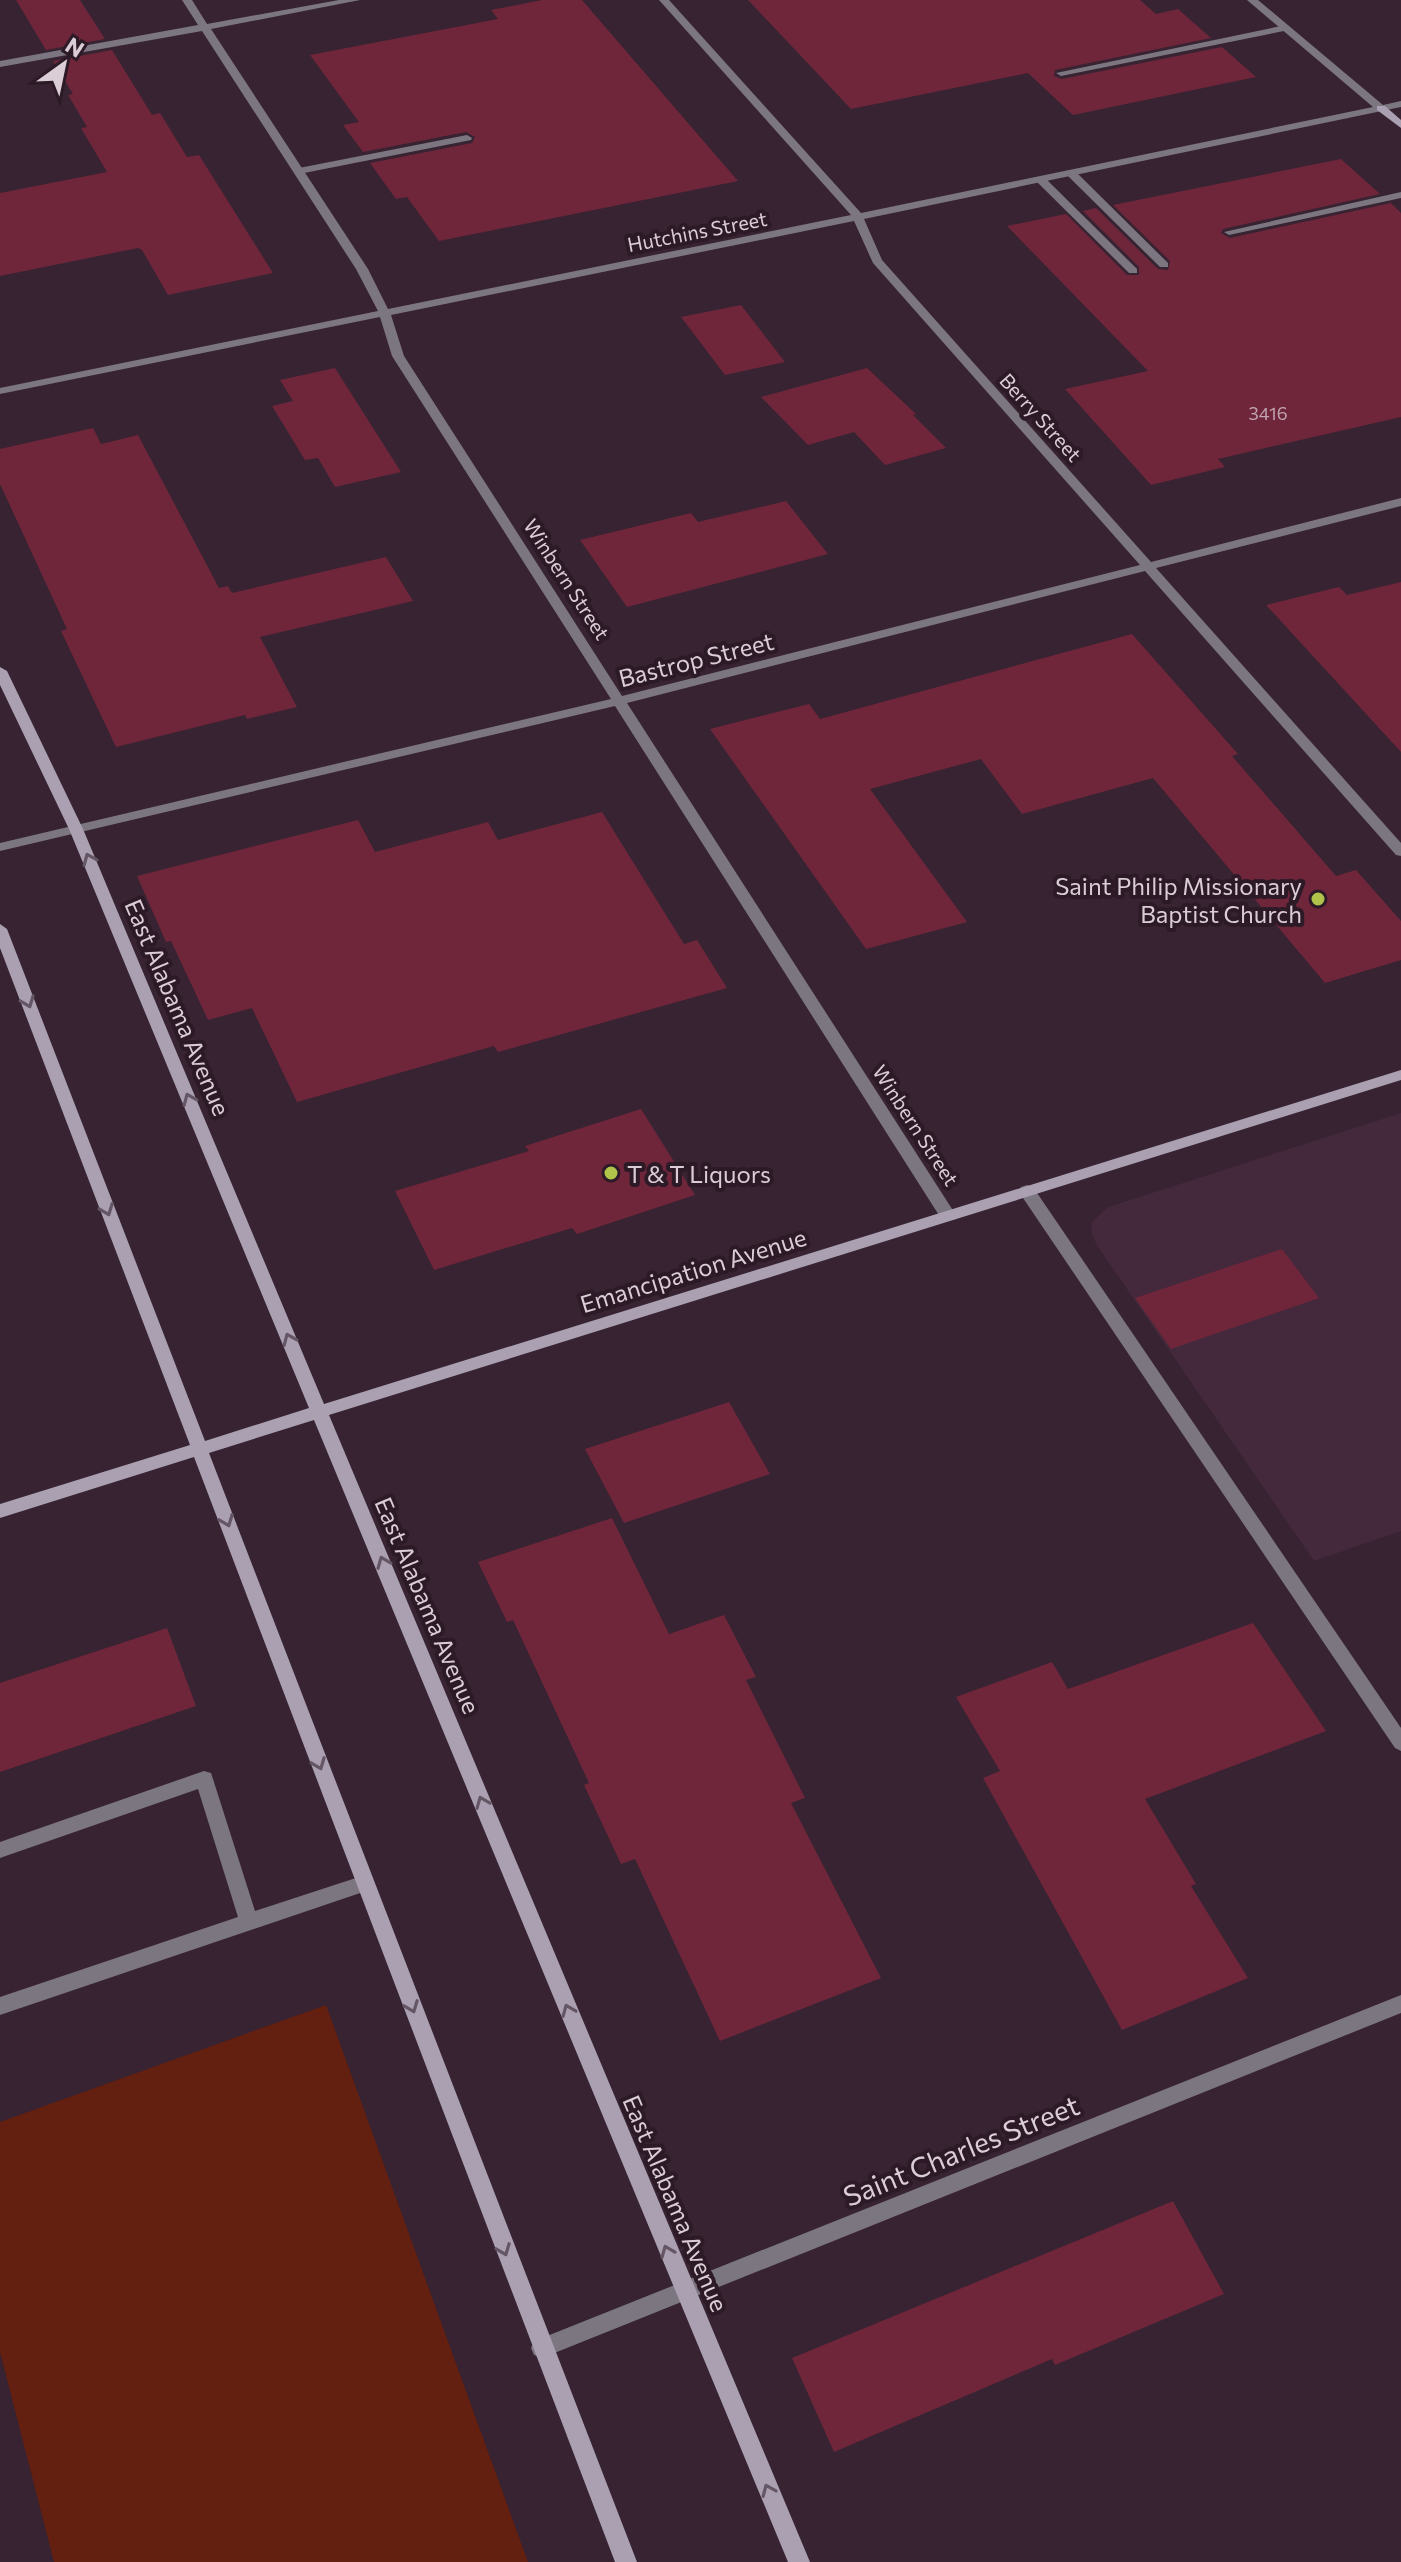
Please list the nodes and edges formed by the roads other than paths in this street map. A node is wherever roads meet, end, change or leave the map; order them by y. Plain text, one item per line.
1 (187, 0) edge
2 (355, 0) edge
3 (664, 0) edge
4 (1252, 0) edge
5 (205, 27) junction
6 (1286, 28) junction
7 (0, 64) edge
8 (1061, 73) dead end
9 (1401, 104) edge
10 (1381, 108) junction
11 (1401, 125) edge
12 (467, 138) dead end
13 (299, 171) junction
14 (1071, 173) junction
15 (1040, 179) junction
16 (1401, 195) edge
17 (858, 217) junction
18 (1229, 232) dead end
19 (1164, 265) dead end
20 (1133, 271) dead end
21 (384, 311) junction
22 (0, 391) edge
23 (1401, 502) edge
24 (1150, 565) junction
25 (0, 671) edge
26 (620, 701) junction
27 (76, 829) junction
28 (0, 847) edge
29 (1401, 852) edge
30 (0, 929) edge
31 (1401, 1075) edge
32 (1027, 1191) junction
33 (948, 1216) junction
34 (320, 1411) junction
35 (199, 1448) junction
36 (0, 1511) edge
37 (1401, 1743) edge
38 (0, 1850) edge
39 (365, 1883) junction
40 (249, 1922) junction
41 (1401, 2004) edge
42 (0, 2006) edge
43 (684, 2292) junction
44 (542, 2348) junction
45 (626, 2562) edge
46 (799, 2562) edge

1 - 5 street, Winbern Street
2 - 5 street
3 - 17 street, Berry Street
4 - 6 street
5 - 7 street
5 - 13 street, Winbern Street
6 - 8 street
6 - 10 street
9 - 10 street, Hutchins Street
10 - 11 street
10 - 14 street, Hutchins Street
12 - 13 street
13 - 21 street, Winbern Street
14 - 15 street, Hutchins Street
14 - 19 street
15 - 17 street, Hutchins Street
15 - 20 street
16 - 18 street
17 - 21 street, Hutchins Street
17 - 24 street, Berry Street
21 - 22 street, Hutchins Street
21 - 26 street, Winbern Street
23 - 24 street, Bastrop Street
24 - 26 street, Bastrop Street
24 - 29 street, Berry Street
25 - 27 street, East Alabama Avenue
26 - 27 street, Bastrop Street
26 - 33 street, Winbern Street
27 - 28 street, Bastrop Street
34 -> 27 street, East Alabama Avenue
30 -> 35 street
31 - 32 street, Emancipation Avenue
32 - 33 street, Emancipation Avenue
32 - 37 street
33 - 34 street, Emancipation Avenue
34 - 35 street, Emancipation Avenue
43 -> 34 street, East Alabama Avenue
35 - 36 street, Emancipation Avenue
35 -> 39 street
38 - 40 street
39 - 40 street
39 -> 44 street
40 - 42 street
41 - 43 street, Saint Charles Street
43 - 44 street, Saint Charles Street
46 -> 43 street, East Alabama Avenue
44 - 45 street

